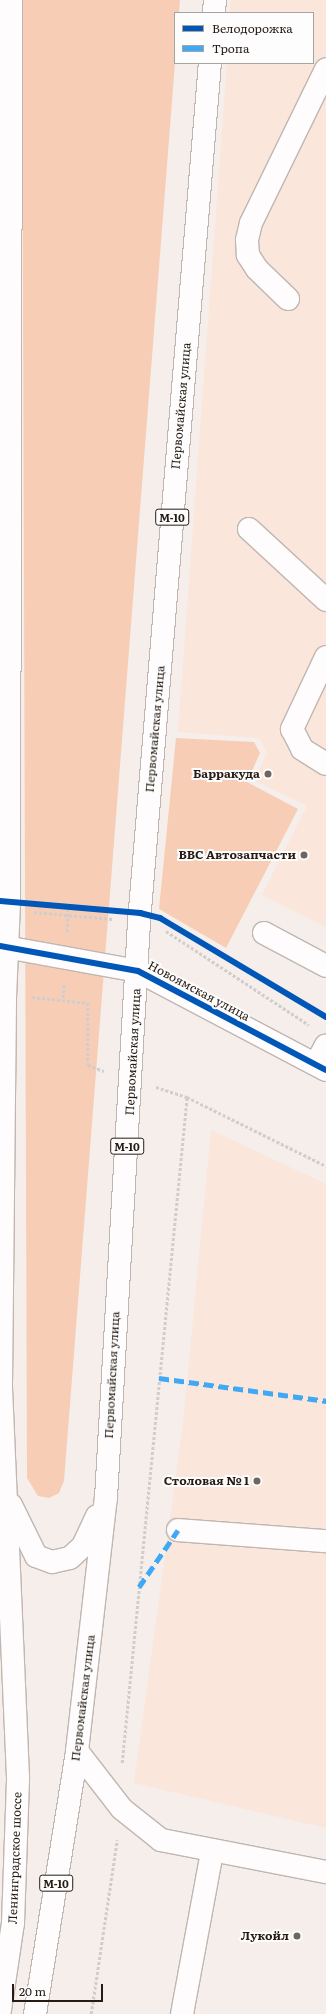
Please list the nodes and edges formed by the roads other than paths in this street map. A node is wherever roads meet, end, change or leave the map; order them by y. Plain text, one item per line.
1 (11, 0) edge
2 (215, 0) edge
3 (214, 12) edge
4 (210, 64) edge
5 (324, 76) edge
6 (288, 299) dead end
7 (249, 529) dead end
8 (326, 600) edge
9 (326, 657) edge
10 (326, 764) edge
11 (264, 933) dead end
12 (4, 946) edge
13 (326, 966) edge
14 (138, 971) junction
15 (326, 1045) edge
16 (321, 1067) edge
17 (1, 1383) edge
18 (5, 1493) junction
19 (106, 1498) junction
20 (178, 1530) dead end
21 (326, 1541) edge
22 (77, 1751) junction
23 (212, 1852) junction
24 (326, 1872) edge
25 (0, 2010) edge
26 (35, 2014) edge
27 (182, 2014) edge

1 - 12 main road
2 - 3 main road
4 - 14 main road, Первомайская улица / М-10
5 - 6 main road
7 - 8 main road
9 - 10 main road
11 - 13 main road
12 - 14 main road, Новоямская улица
12 - 17 main road
14 - 16 main road, Новоямская улица
14 - 19 main road, Первомайская улица / М-10
15 - 16 main road
17 - 18 main road
18 - 19 main road
18 - 25 main road, Ленинградское шоссе
19 - 22 main road, Первомайская улица / М-10
20 - 21 main road
22 - 23 main road
22 - 26 main road, Первомайская улица / М-10
23 - 24 main road
23 - 27 main road

